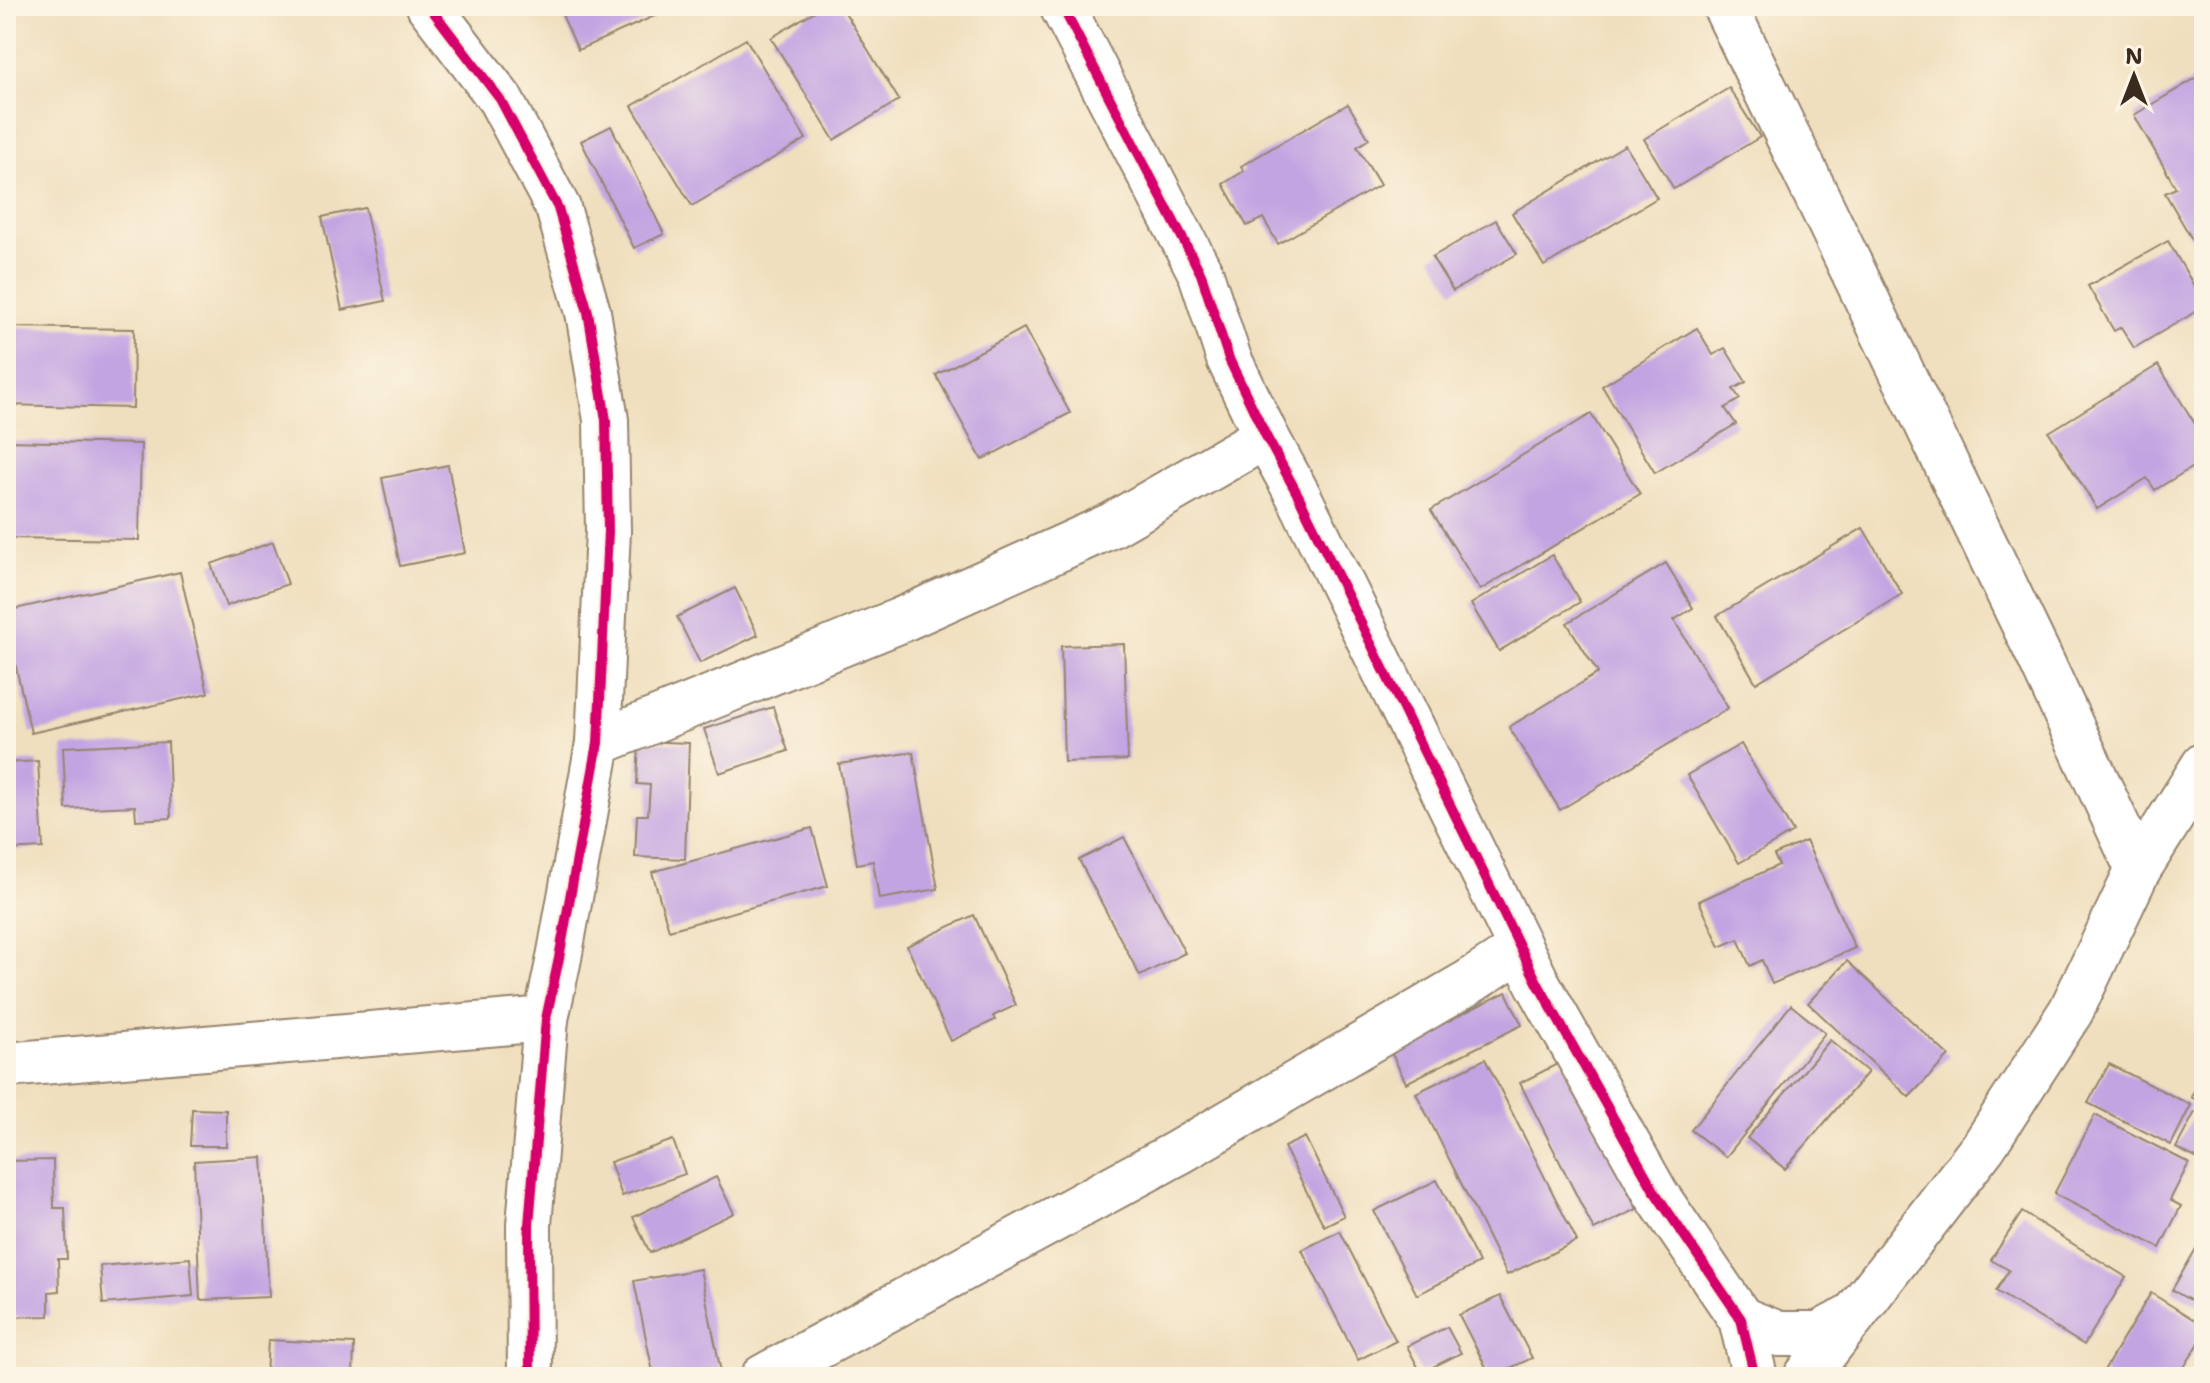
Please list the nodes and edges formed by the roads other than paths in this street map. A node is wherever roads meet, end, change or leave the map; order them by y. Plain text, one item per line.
1 (429, 6) edge
2 (1062, 6) edge
3 (1725, 6) edge
4 (1266, 436) junction
5 (598, 743) junction
6 (2204, 765) edge
7 (2138, 870) junction
8 (1520, 949) junction
9 (546, 1019) junction
10 (6, 1065) edge
11 (1853, 1316) junction
12 (1741, 1319) junction
13 (530, 1377) edge
14 (763, 1377) edge
15 (1755, 1377) edge
16 (1806, 1377) edge

1 - 5 street
2 - 4 street
3 - 7 street
4 - 5 street
4 - 8 street
5 - 9 street
6 - 7 street
7 - 11 street
8 - 12 street
8 - 14 street
9 - 10 street
9 - 13 street
11 - 12 street
11 - 16 street
12 - 15 street

